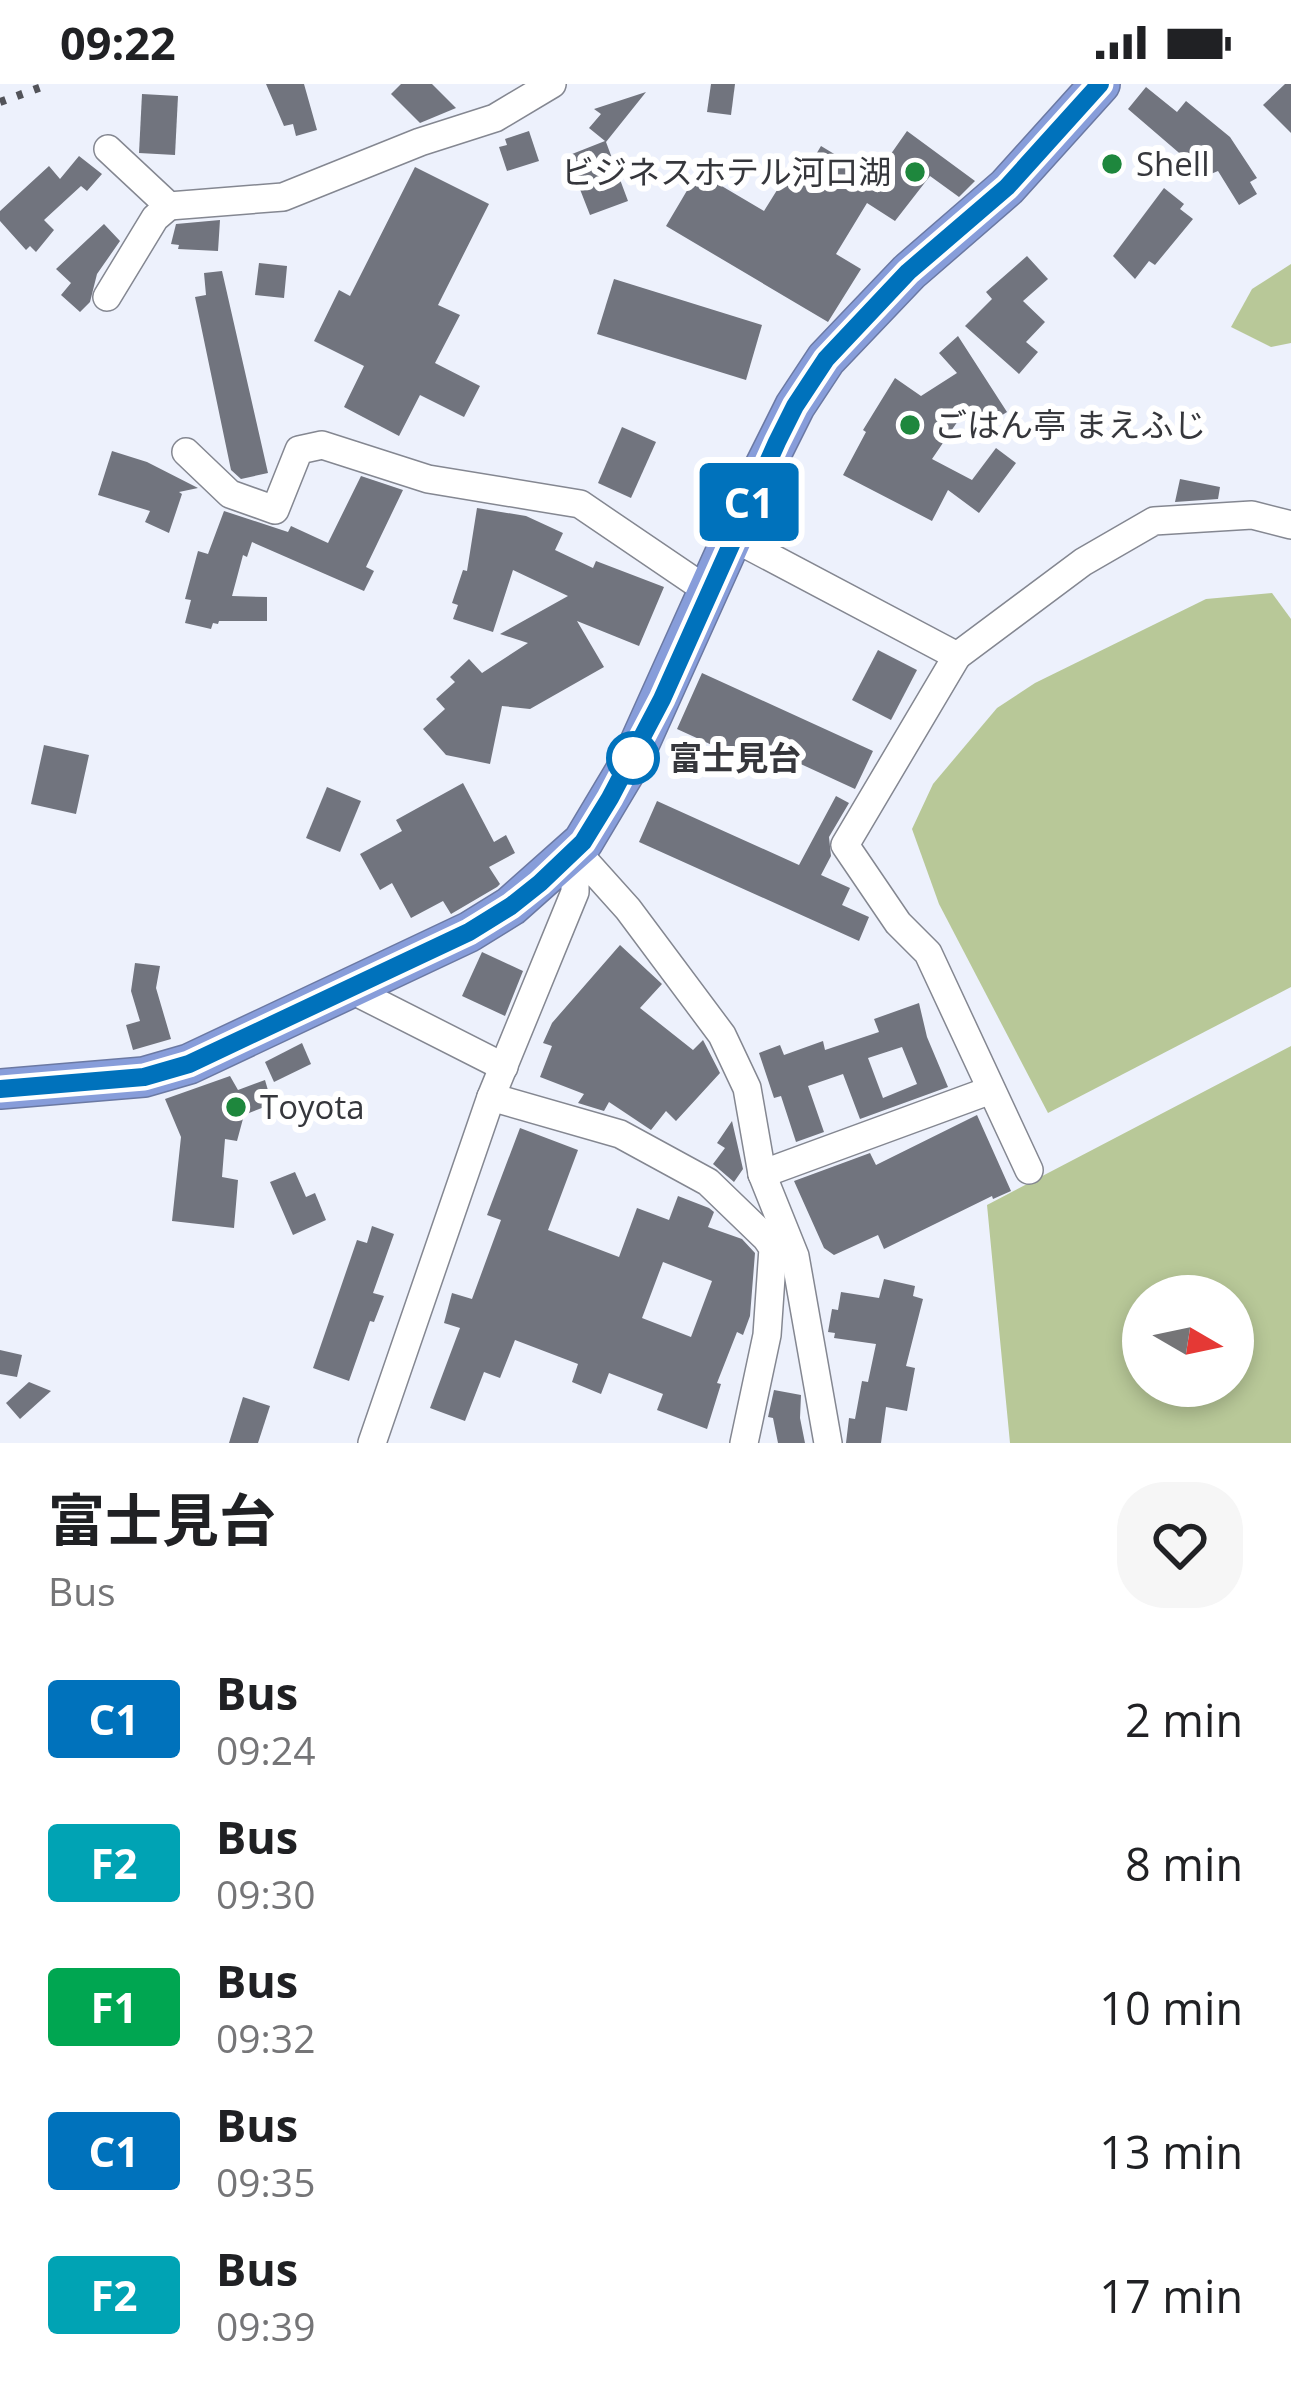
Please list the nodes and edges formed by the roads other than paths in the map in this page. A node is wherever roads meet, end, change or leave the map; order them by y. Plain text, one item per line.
1 (552, 84) edge
2 (1100, 84) edge
3 (108, 149) dead end
4 (169, 206) junction
5 (107, 297) dead end
6 (186, 452) dead end
7 (1291, 525) edge
8 (734, 538) junction
9 (711, 593) junction
10 (957, 656) junction
11 (575, 850) junction
12 (350, 989) junction
13 (504, 1066) junction
14 (0, 1089) edge
15 (991, 1090) junction
16 (491, 1096) junction
17 (1029, 1170) dead end
18 (762, 1174) junction
19 (372, 1443) edge
20 (744, 1443) edge
21 (828, 1443) edge

1 - 4 street
2 - 8 highway
3 - 4 street
4 - 5 street
6 - 9 street
7 - 10 street
8 - 9 highway
8 - 10 street
9 - 11 highway
10 - 15 street
11 - 12 highway
11 - 13 street
11 - 18 street
12 - 13 street
12 - 14 highway
13 - 16 street
15 - 17 street
15 - 18 street
16 - 19 street
16 - 20 street
18 - 21 street

